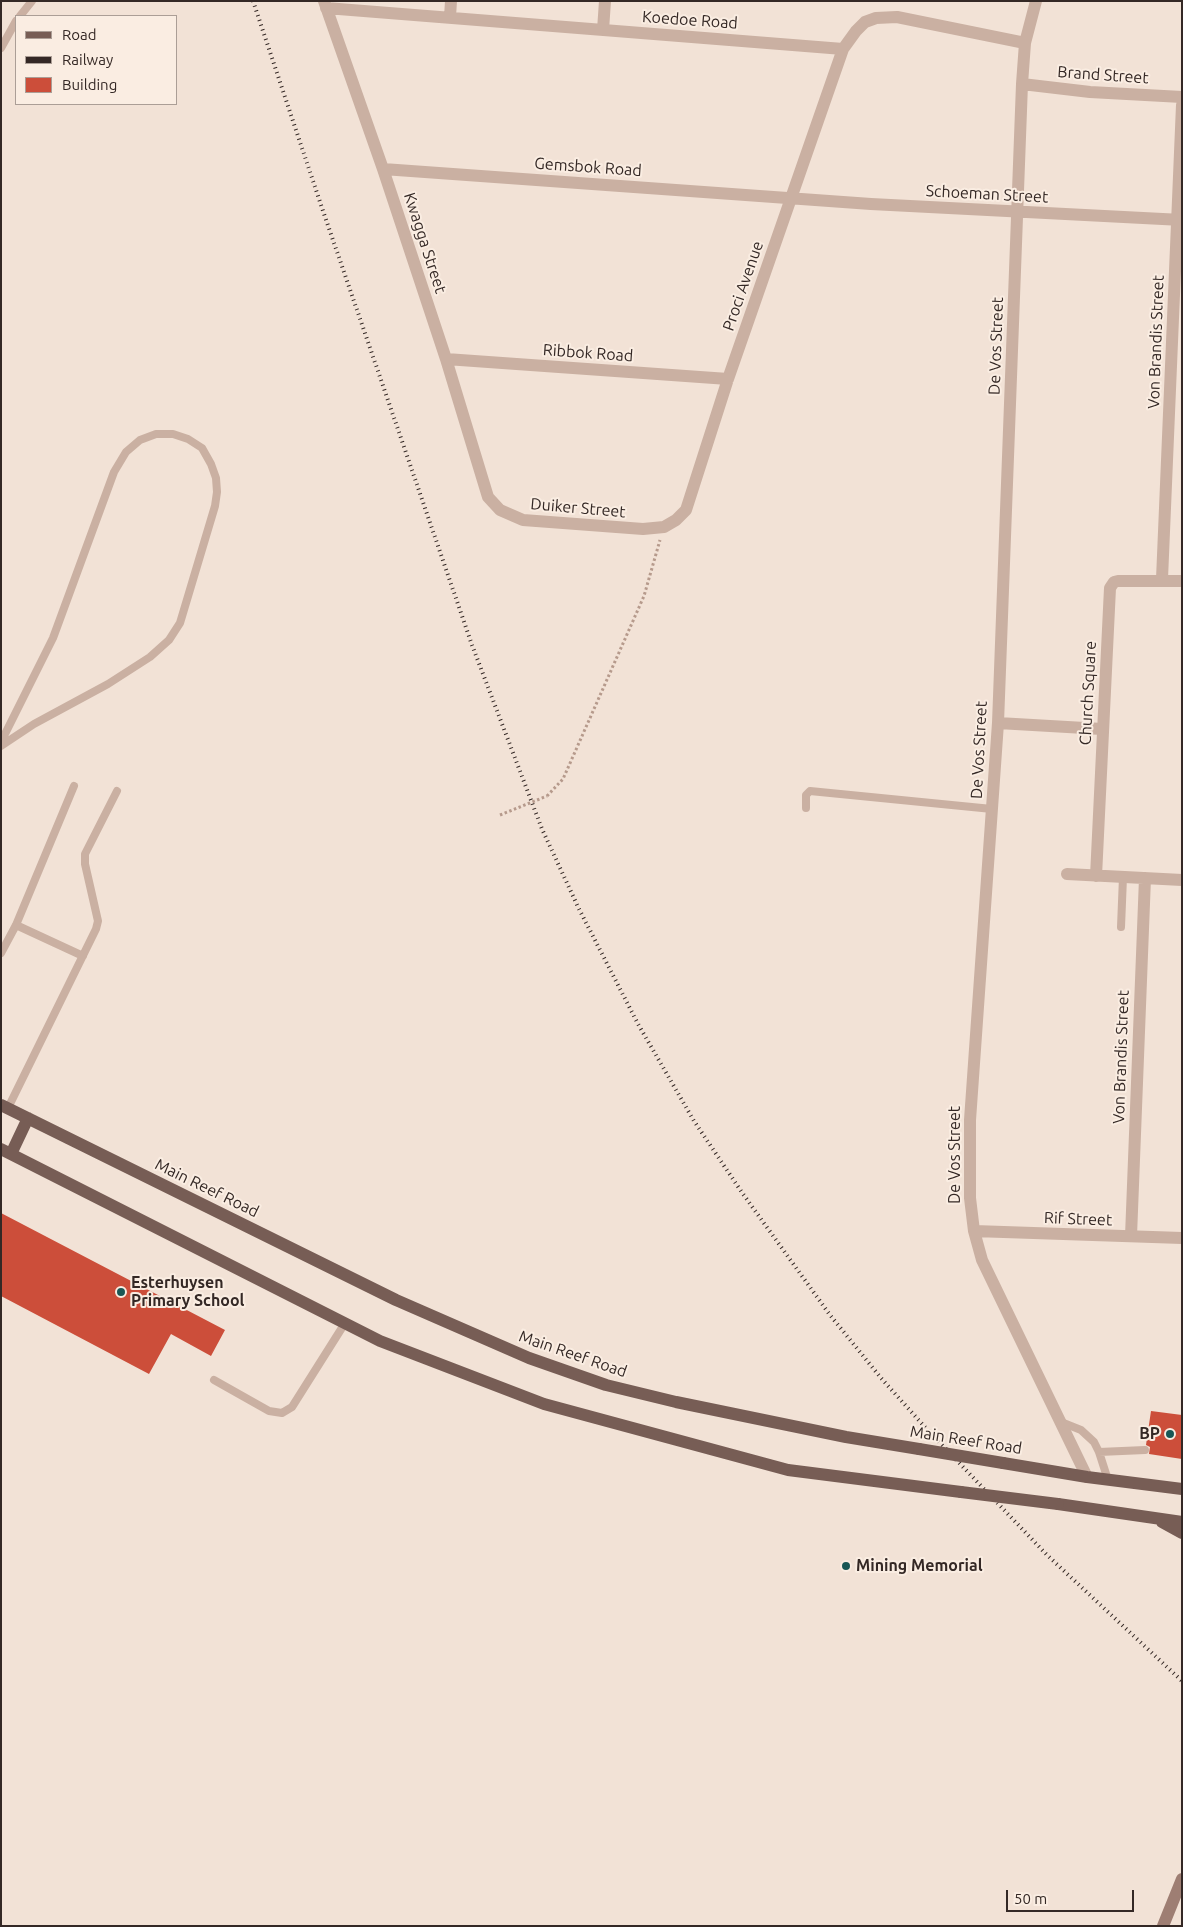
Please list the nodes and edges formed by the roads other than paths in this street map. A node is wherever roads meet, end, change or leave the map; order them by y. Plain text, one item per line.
1 (32, 1) edge
2 (451, 1) edge
3 (605, 1) edge
4 (1036, 1) edge
5 (325, 5) edge
6 (21, 15) edge
7 (450, 17) junction
8 (15, 23) edge
9 (603, 30) junction
10 (1025, 43) junction
11 (1, 48) edge
12 (842, 49) junction
13 (1022, 84) junction
14 (1182, 97) edge
15 (1182, 105) edge
16 (383, 169) junction
17 (791, 198) junction
18 (1017, 212) junction
19 (1180, 220) edge
20 (446, 359) junction
21 (728, 379) junction
22 (488, 497) joint
23 (643, 529) joint
24 (1162, 580) junction
25 (1182, 580) edge
26 (998, 723) junction
27 (1102, 729) junction
28 (1, 742) edge
29 (1, 746) edge
30 (74, 786) dead end
31 (117, 791) dead end
32 (806, 808) dead end
33 (992, 808) junction
34 (1067, 874) dead end
35 (1096, 876) junction
36 (1123, 877) junction
37 (1145, 878) junction
38 (1182, 880) edge
39 (16, 925) junction
40 (1121, 927) dead end
41 (1, 953) edge
42 (83, 956) junction
43 (4, 1106) edge
44 (28, 1118) junction
45 (6, 1152) edge
46 (974, 1231) junction
47 (1131, 1236) junction
48 (1182, 1238) edge
49 (345, 1323) junction
50 (214, 1380) dead end
51 (1061, 1422) junction
52 (1145, 1450) dead end
53 (1100, 1452) junction
54 (1087, 1477) junction
55 (1108, 1480) junction
56 (1182, 1489) edge
57 (1152, 1517) junction
58 (1182, 1522) edge
59 (1182, 1533) edge
60 (1182, 1879) edge
61 (1164, 1926) edge

1 - 6 lane
2 - 7 street
3 - 9 street
4 - 10 street, De Vos Street
5 - 7 street, Koedoe Road
5 - 16 street, Kwagga Street
7 - 9 street, Koedoe Road
8 - 11 lane
9 - 12 street, Koedoe Road
10 - 12 street, Proci Avenue
10 - 13 street, De Vos Street
12 - 17 street, Proci Avenue
13 - 14 street, Brand Street
13 - 18 street, De Vos Street
15 - 19 street, Von Brandis Street
16 - 17 street, Gemsbok Road
16 - 20 street, Kwagga Street
17 - 18 street, Schoeman Street
17 - 21 street, Proci Avenue
18 - 19 street, Schoeman Street
18 - 26 street, De Vos Street
19 - 24 street, Von Brandis Street
20 - 21 street, Ribbok Road
20 - 22 street, Kwagga Street
21 - 23 street, Proci Avenue
22 - 23 street, Duiker Street
24 - 25 street, Church Square
24 - 27 street, Church Square
26 - 27 street
26 - 33 street, De Vos Street
27 - 35 street, Church Square
28 - 29 lane
30 - 39 lane
31 - 42 lane
32 - 33 lane
33 - 46 street, De Vos Street
34 - 35 street
35 - 36 street
36 - 37 street
36 - 40 lane
37 - 38 street
37 - 47 street, Von Brandis Street
39 - 41 lane
39 - 42 lane
42 - 43 lane
43 - 44 main road, Main Reef Road
44 - 45 main road
44 - 54 main road, Main Reef Road, bridge
45 - 49 main road
46 - 47 street, Rif Street
46 - 51 street, De Vos Street
47 - 48 street, Rif Street
49 - 50 lane
49 - 57 main road, bridge
51 - 53 lane
51 - 54 street, De Vos Street
52 - 53 lane
53 - 55 lane
54 - 55 main road, Main Reef Road
55 - 56 main road, Main Reef Road
57 - 58 main road
57 - 59 main road
60 - 61 main road

